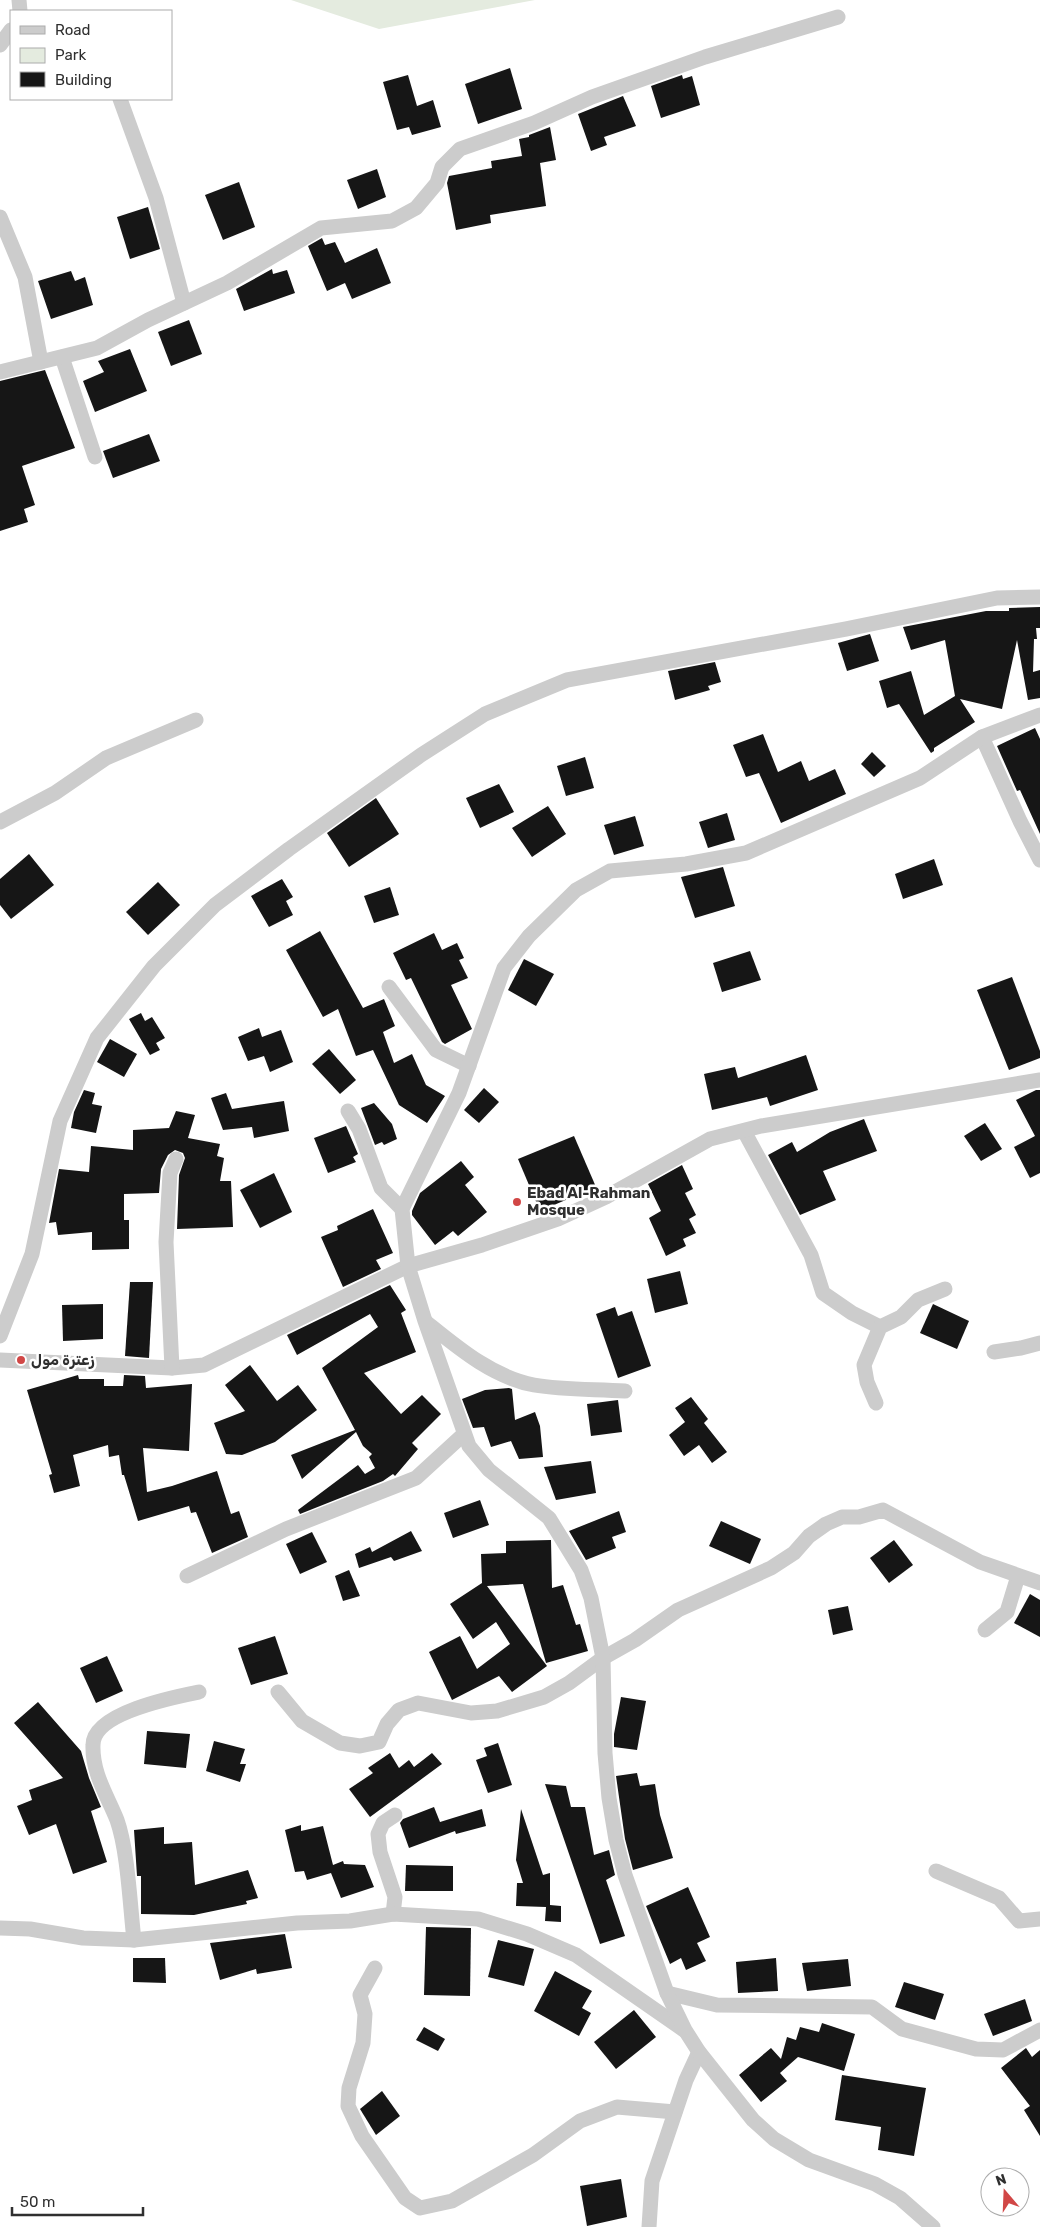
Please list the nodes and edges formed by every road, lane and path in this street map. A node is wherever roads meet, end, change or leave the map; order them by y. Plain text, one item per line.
1 (838, 17) dead end
2 (10, 31) edge
3 (0, 45) edge
4 (120, 100) edge
5 (0, 216) edge
6 (184, 303) junction
7 (62, 356) junction
8 (41, 362) junction
9 (0, 372) edge
10 (95, 457) dead end
11 (1040, 597) edge
12 (1040, 715) edge
13 (196, 720) dead end
14 (982, 737) junction
15 (0, 822) edge
16 (1040, 860) edge
17 (389, 987) dead end
18 (469, 1066) junction
19 (1040, 1080) edge
20 (348, 1111) dead end
21 (744, 1131) junction
22 (176, 1160) dead end
23 (402, 1209) junction
24 (408, 1266) junction
25 (945, 1289) dead end
26 (425, 1321) junction
27 (880, 1327) junction
28 (0, 1336) edge
29 (1040, 1342) edge
30 (994, 1352) dead end
31 (0, 1360) edge
32 (172, 1368) junction
33 (625, 1391) dead end
34 (876, 1403) dead end
35 (464, 1434) junction
36 (187, 1576) dead end
37 (1018, 1576) junction
38 (1040, 1583) edge
39 (985, 1630) dead end
40 (603, 1658) junction
41 (199, 1692) dead end
42 (278, 1692) dead end
43 (395, 1815) dead end
44 (936, 1871) dead end
45 (393, 1914) junction
46 (1040, 1919) edge
47 (0, 1928) edge
48 (134, 1940) junction
49 (375, 1968) dead end
50 (667, 1993) junction
51 (684, 2030) junction
52 (1040, 2030) edge
53 (699, 2052) junction
54 (675, 2112) junction
55 (649, 2227) edge
56 (933, 2227) edge

1 - 6 street
2 - 3 street
4 - 6 street
5 - 8 street
6 - 7 street
7 - 8 street
7 - 10 street
8 - 9 street
11 - 28 street
12 - 14 street
13 - 15 street
14 - 16 street
14 - 18 street
17 - 18 street
18 - 23 street
19 - 21 street
20 - 23 street
21 - 24 street
21 - 27 street
22 - 32 street
23 - 24 street
24 - 26 street
24 - 32 street
25 - 27 street
26 - 33 street
26 - 35 street
27 - 34 street
29 - 30 street
31 - 32 street
35 - 36 street
35 - 40 street
37 - 38 street
37 - 39 street
37 - 40 street
40 - 42 street
40 - 50 street
41 - 48 street
43 - 45 street
44 - 46 street
45 - 48 street
45 - 51 street
47 - 48 street
49 - 54 street
50 - 51 street
50 - 52 street
51 - 53 street
53 - 54 street
53 - 56 street
54 - 55 street

